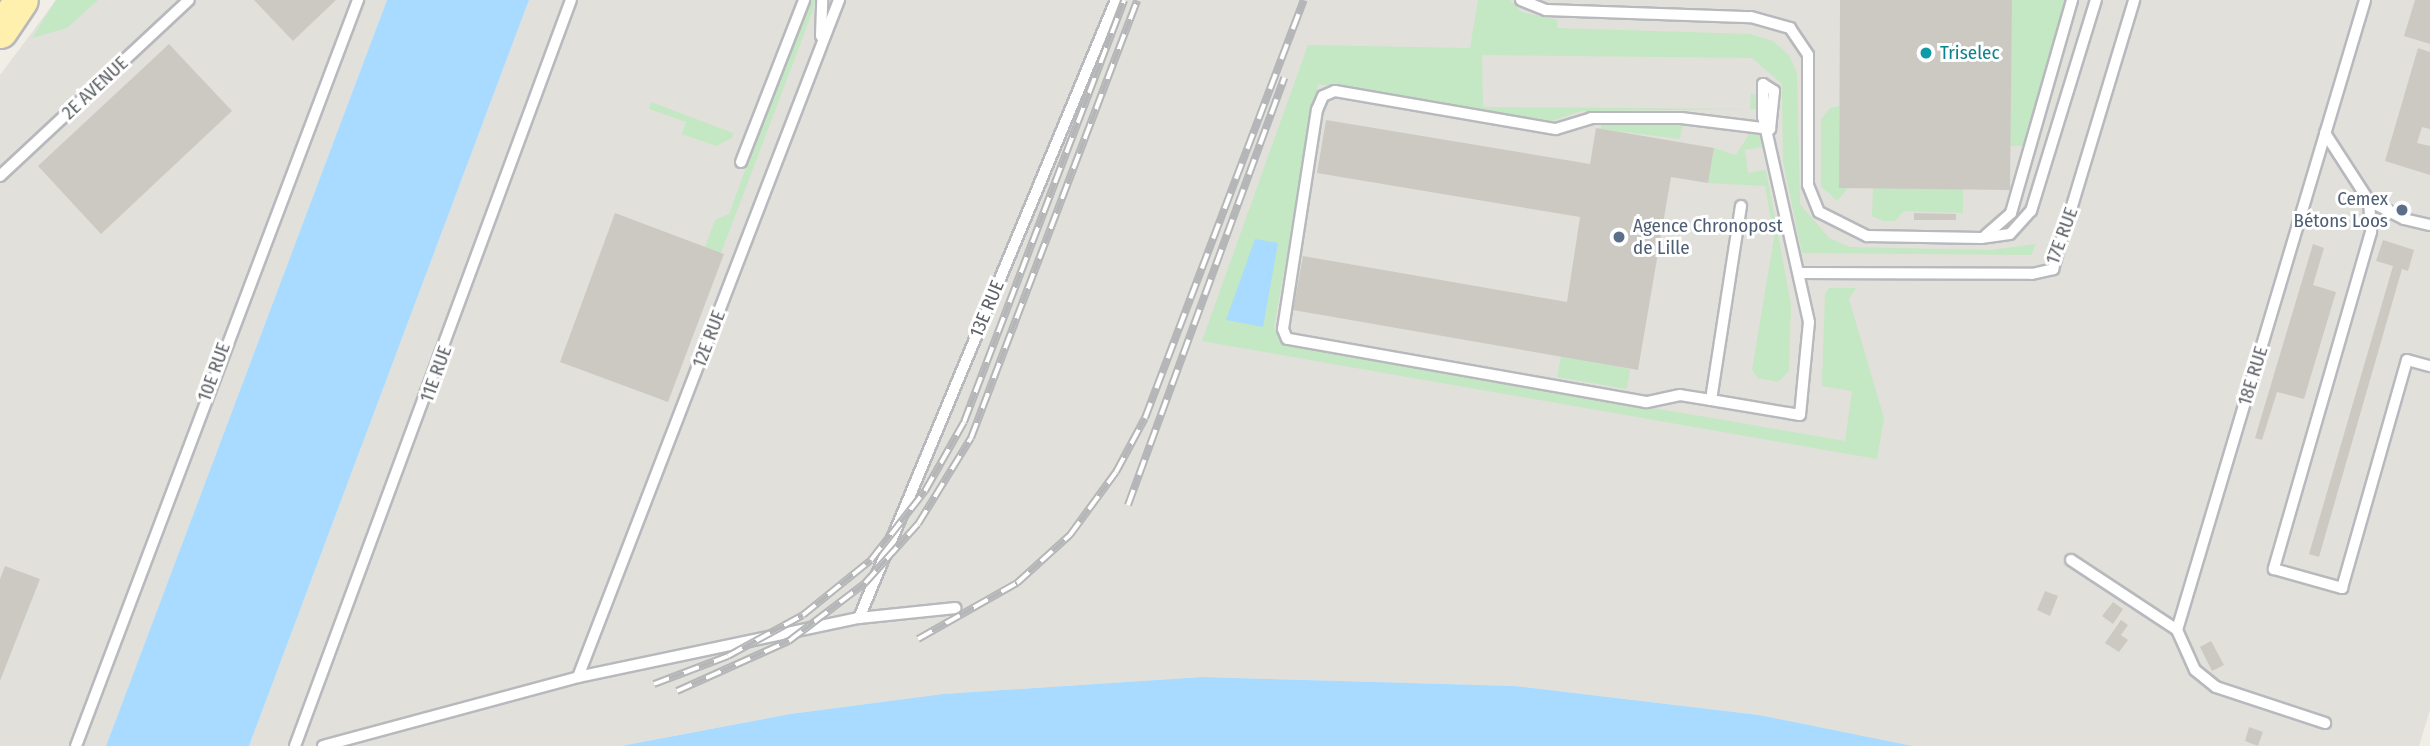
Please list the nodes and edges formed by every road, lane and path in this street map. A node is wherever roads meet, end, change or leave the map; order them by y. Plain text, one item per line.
1 (20, 0) edge
2 (189, 0) edge
3 (358, 0) edge
4 (571, 0) edge
5 (804, 0) edge
6 (822, 0) edge
7 (839, 0) edge
8 (1116, 0) edge
9 (1521, 0) edge
10 (2073, 0) edge
11 (2096, 0) edge
12 (2134, 0) edge
13 (2365, 0) edge
14 (0, 31) edge
15 (818, 59) junction
16 (2325, 134) junction
17 (741, 162) dead end
18 (0, 176) edge
19 (2369, 201) junction
20 (1741, 206) dead end
21 (2430, 225) edge
22 (1981, 238) junction
23 (1799, 273) junction
24 (2430, 366) edge
25 (1711, 400) junction
26 (2071, 560) dead end
27 (955, 608) dead end
28 (859, 618) junction
29 (2177, 629) junction
30 (578, 677) junction
31 (2326, 723) dead end
32 (76, 746) edge
33 (295, 746) edge
34 (323, 746) edge

1 - 14 main road
2 - 18 lane, 2E AVENUE
3 - 32 lane, 10E RUE
4 - 33 lane, 11E RUE
5 - 17 lane
6 - 15 lane
7 - 15 lane, 12E RUE
8 - 28 lane, 13E RUE
9 - 22 lane
10 - 22 lane
11 - 22 lane
12 - 23 lane, 17E RUE
13 - 16 lane, 18E RUE
15 - 30 lane, 12E RUE
16 - 19 lane
16 - 29 lane, 18E RUE
19 - 21 lane
19 - 24 lane
20 - 25 lane
23 - 25 lane
23 - 25 lane
26 - 29 lane
27 - 28 lane
28 - 30 lane
29 - 31 lane
30 - 34 lane

